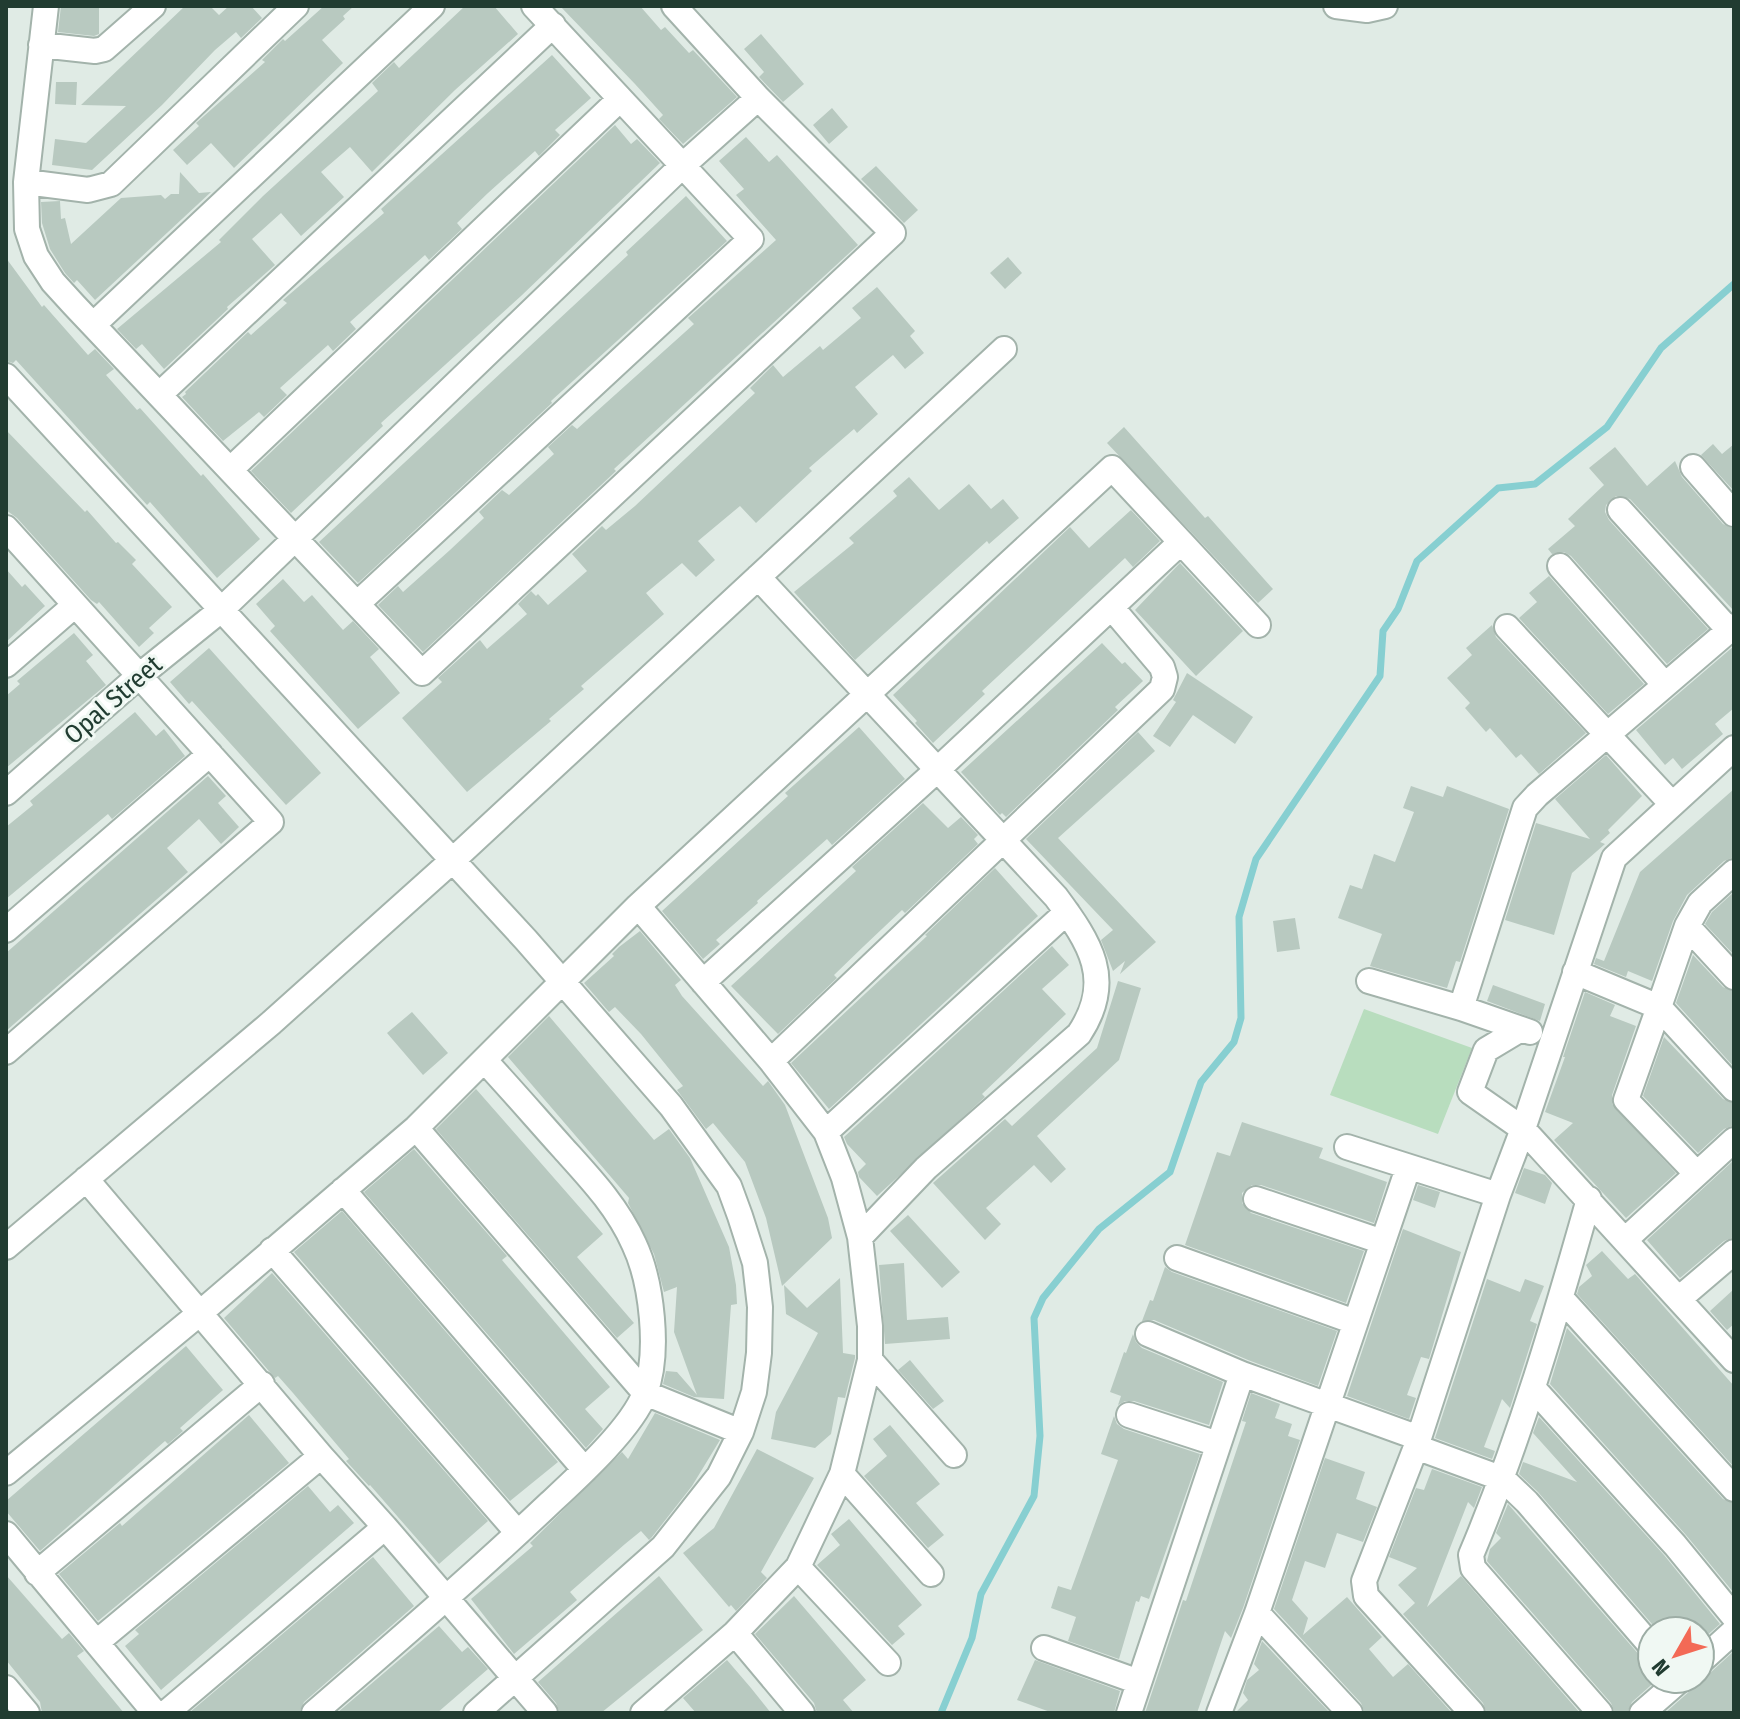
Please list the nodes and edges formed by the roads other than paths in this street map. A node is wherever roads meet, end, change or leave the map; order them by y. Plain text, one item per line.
1 (46, 6) edge
2 (153, 6) edge
3 (296, 6) edge
4 (432, 6) edge
5 (534, 6) edge
6 (674, 6) edge
7 (1336, 6) edge
8 (1385, 6) edge
9 (553, 25) junction
10 (41, 45) junction
11 (758, 98) junction
12 (619, 100) junction
13 (682, 166) junction
14 (26, 182) junction
15 (93, 325) junction
16 (1004, 349) dead end
17 (6, 376) edge
18 (160, 394) junction
19 (1693, 467) dead end
20 (231, 469) junction
21 (1620, 510) dead end
22 (1734, 514) edge
23 (6, 528) edge
24 (295, 538) junction
25 (1181, 542) junction
26 (1560, 566) dead end
27 (758, 577) junction
28 (358, 603) junction
29 (75, 605) junction
30 (1112, 608) junction
31 (221, 610) junction
32 (1258, 625) dead end
33 (1507, 627) dead end
34 (1732, 628) edge
35 (6, 665) edge
36 (139, 676) junction
37 (1665, 685) junction
38 (868, 696) junction
39 (1607, 735) junction
40 (1734, 748) edge
41 (210, 754) junction
42 (936, 771) junction
43 (6, 793) edge
44 (1671, 803) junction
45 (1002, 841) junction
46 (453, 860) junction
47 (1734, 872) edge
48 (638, 906) junction
49 (1067, 912) junction
50 (1687, 926) junction
51 (6, 930) edge
52 (1575, 972) junction
53 (1734, 977) edge
54 (1369, 981) dead end
55 (561, 982) junction
56 (703, 982) junction
57 (1659, 1007) junction
58 (1461, 1008) junction
59 (1521, 1029) junction
60 (1553, 1040) junction
61 (6, 1052) edge
62 (485, 1061) junction
63 (771, 1061) junction
64 (1734, 1089) edge
65 (416, 1128) junction
66 (1523, 1129) junction
67 (826, 1132) junction
68 (1734, 1140) edge
69 (1347, 1147) dead end
70 (1408, 1168) junction
71 (1696, 1173) junction
72 (86, 1179) junction
73 (343, 1190) junction
74 (1498, 1195) junction
75 (1256, 1199) dead end
76 (1589, 1199) junction
77 (860, 1237) junction
78 (1626, 1239) junction
79 (1383, 1242) junction
80 (6, 1247) edge
81 (272, 1250) junction
82 (1734, 1252) edge
83 (1177, 1258) dead end
84 (1561, 1298) junction
85 (1680, 1298) junction
86 (200, 1313) junction
87 (1355, 1322) junction
88 (1148, 1334) dead end
89 (870, 1360) junction
90 (1734, 1360) edge
91 (1242, 1374) junction
92 (262, 1384) junction
93 (1533, 1388) junction
94 (645, 1393) junction
95 (1327, 1404) junction
96 (1129, 1415) dead end
97 (741, 1432) junction
98 (1418, 1443) junction
99 (1218, 1444) junction
100 (954, 1455) dead end
101 (321, 1456) junction
102 (585, 1470) junction
103 (6, 1473) edge
104 (842, 1474) junction
105 (1503, 1479) junction
106 (1734, 1489) edge
107 (385, 1527) junction
108 (518, 1533) junction
109 (6, 1534) edge
110 (798, 1567) junction
111 (37, 1573) junction
112 (931, 1574) dead end
113 (445, 1599) junction
114 (1257, 1613) junction
115 (1734, 1617) edge
116 (1636, 1628) edge
117 (1734, 1631) edge
118 (735, 1633) junction
119 (97, 1642) junction
120 (1716, 1647) edge
121 (1044, 1648) dead end
122 (888, 1663) dead end
123 (515, 1678) junction
124 (1139, 1682) junction
125 (6, 1688) edge
126 (1663, 1695) edge
127 (669, 1705) edge
128 (1228, 1708) edge
129 (27, 1713) edge
130 (155, 1713) edge
131 (166, 1713) edge
132 (314, 1713) edge
133 (476, 1713) edge
134 (545, 1713) edge
135 (643, 1713) edge
136 (802, 1713) edge
137 (1129, 1713) edge
138 (1350, 1713) edge
139 (1472, 1713) edge
140 (1600, 1713) edge
141 (1642, 1713) edge

1 - 10 street
2 - 10 street
3 - 14 street
4 - 15 street
5 - 9 street
6 - 11 street
7 - 8 street
9 - 12 street
9 - 18 street
10 - 14 street
11 - 13 street, Opal Street
11 - 28 street
12 - 13 street
12 - 20 street
13 - 24 street, Opal Street
13 - 28 street
14 - 15 street
15 - 18 street
16 - 27 street
17 - 31 street
18 - 20 street
19 - 22 street
20 - 24 street
21 - 34 street
23 - 29 street
24 - 28 street
24 - 31 street, Opal Street
25 - 30 street
25 - 32 street
25 - 38 street
26 - 37 street
27 - 38 street
27 - 46 street
29 - 35 street
29 - 36 street
30 - 42 street
30 - 45 street
31 - 36 street, Opal Street
31 - 46 street
33 - 39 street
34 - 37 street
36 - 41 street
36 - 43 street, Opal Street
37 - 39 street
38 - 42 street
38 - 48 street
39 - 44 street
39 - 58 street
40 - 44 street
41 - 51 street
41 - 61 street
42 - 45 street
42 - 56 street
44 - 52 street
45 - 49 street
45 - 63 street
46 - 55 street
46 - 72 street
47 - 50 street
48 - 55 street
48 - 56 street
49 - 67 street
49 - 77 street
50 - 53 street
50 - 57 street
52 - 57 street
52 - 60 street
54 - 58 street
55 - 62 street
55 - 97 street
56 - 63 street
57 - 64 street
57 - 71 street
58 - 59 street
59 - 60 street
59 - 66 street
60 - 66 street
62 - 65 street
62 - 94 street
63 - 67 street
65 - 73 street
65 - 94 street
66 - 74 street
66 - 76 street
67 - 77 street
68 - 71 street
69 - 70 street
70 - 74 street
70 - 79 street
71 - 78 street
72 - 80 street
72 - 86 street
73 - 81 street
73 - 102 street
74 - 98 street
75 - 79 street
76 - 78 street
76 - 84 street
77 - 89 street
78 - 85 street
79 - 87 street
81 - 86 street
81 - 108 street
82 - 85 street
83 - 87 street
84 - 93 street
84 - 106 street
85 - 90 street
86 - 92 street
86 - 103 street
87 - 95 street
88 - 91 street
89 - 100 street
89 - 104 street
91 - 95 street
91 - 99 street
92 - 101 street
92 - 111 street
93 - 105 street
93 - 115 street
94 - 97 street
94 - 102 street
95 - 98 street
95 - 114 street
96 - 99 street
97 - 123 street
98 - 105 street
98 - 139 street
99 - 124 street
101 - 107 street
101 - 119 street
102 - 108 street
104 - 110 street
104 - 112 street
105 - 116 street
105 - 140 street
107 - 113 street
107 - 131 street
108 - 113 street
109 - 111 street
110 - 118 street
110 - 122 street
111 - 119 street
113 - 123 street
113 - 132 street
114 - 128 street
114 - 138 street
117 - 120 street
118 - 127 street
118 - 136 street
119 - 130 street
121 - 124 street
123 - 133 street
123 - 134 street
124 - 137 street
125 - 129 street
126 - 141 street
127 - 135 street

